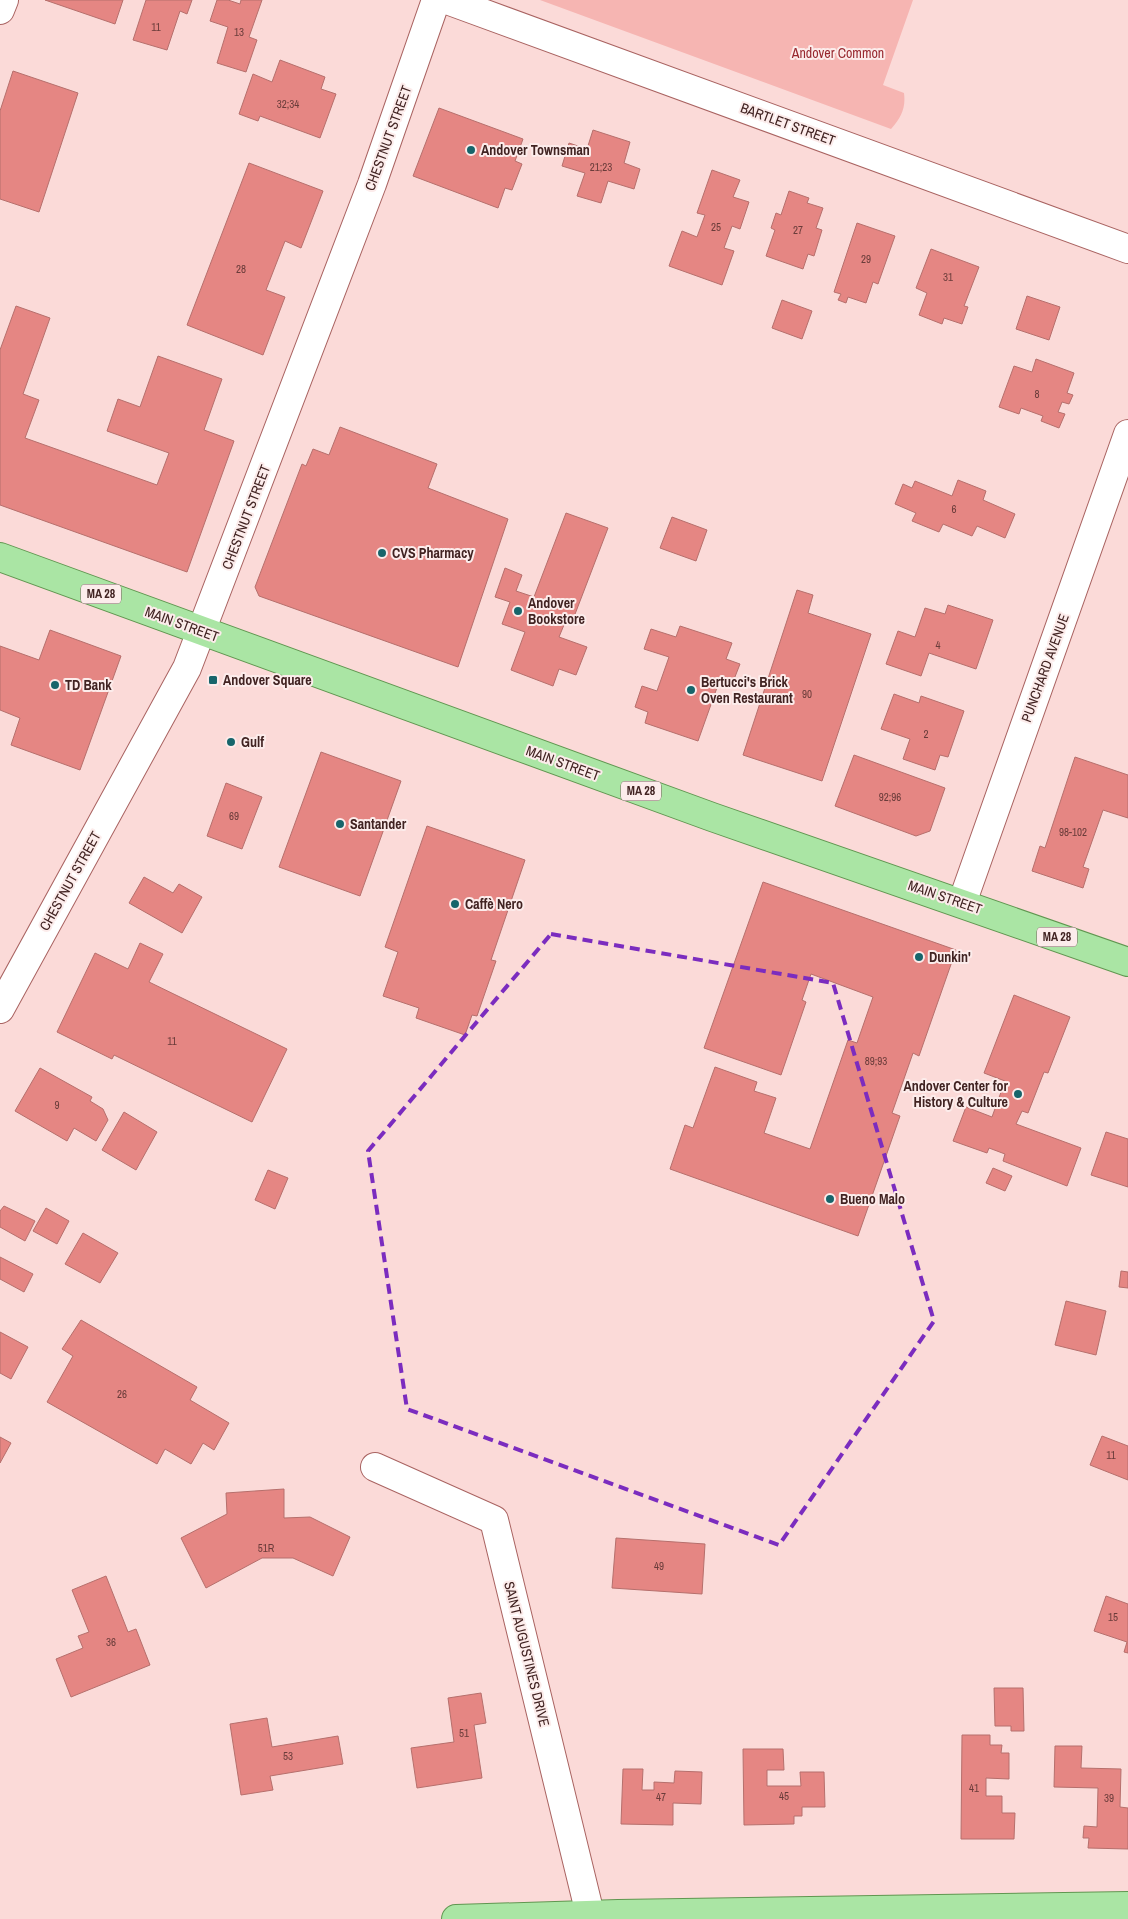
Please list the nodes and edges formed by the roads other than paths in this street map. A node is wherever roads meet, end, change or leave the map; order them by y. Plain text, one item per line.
1 (4, 0) edge
2 (436, 0) edge
3 (447, 0) edge
4 (0, 10) edge
5 (1128, 250) edge
6 (1128, 434) edge
7 (0, 557) edge
8 (203, 631) junction
9 (962, 903) junction
10 (1128, 962) edge
11 (0, 1009) edge
12 (375, 1467) dead end
13 (1128, 1906) edge
14 (590, 1914) junction
15 (456, 1919) edge

1 - 4 street
2 - 8 street, CHESTNUT STREET
3 - 5 street, BARTLET STREET
6 - 9 street, PUNCHARD AVENUE
7 - 8 main road, MAIN STREET / MA 28
8 - 9 main road, MAIN STREET / MA 28
8 - 11 street, CHESTNUT STREET
9 - 10 main road, MAIN STREET / MA 28
12 - 14 street, SAINT AUGUSTINES DRIVE
13 - 14 main road
14 - 15 main road

